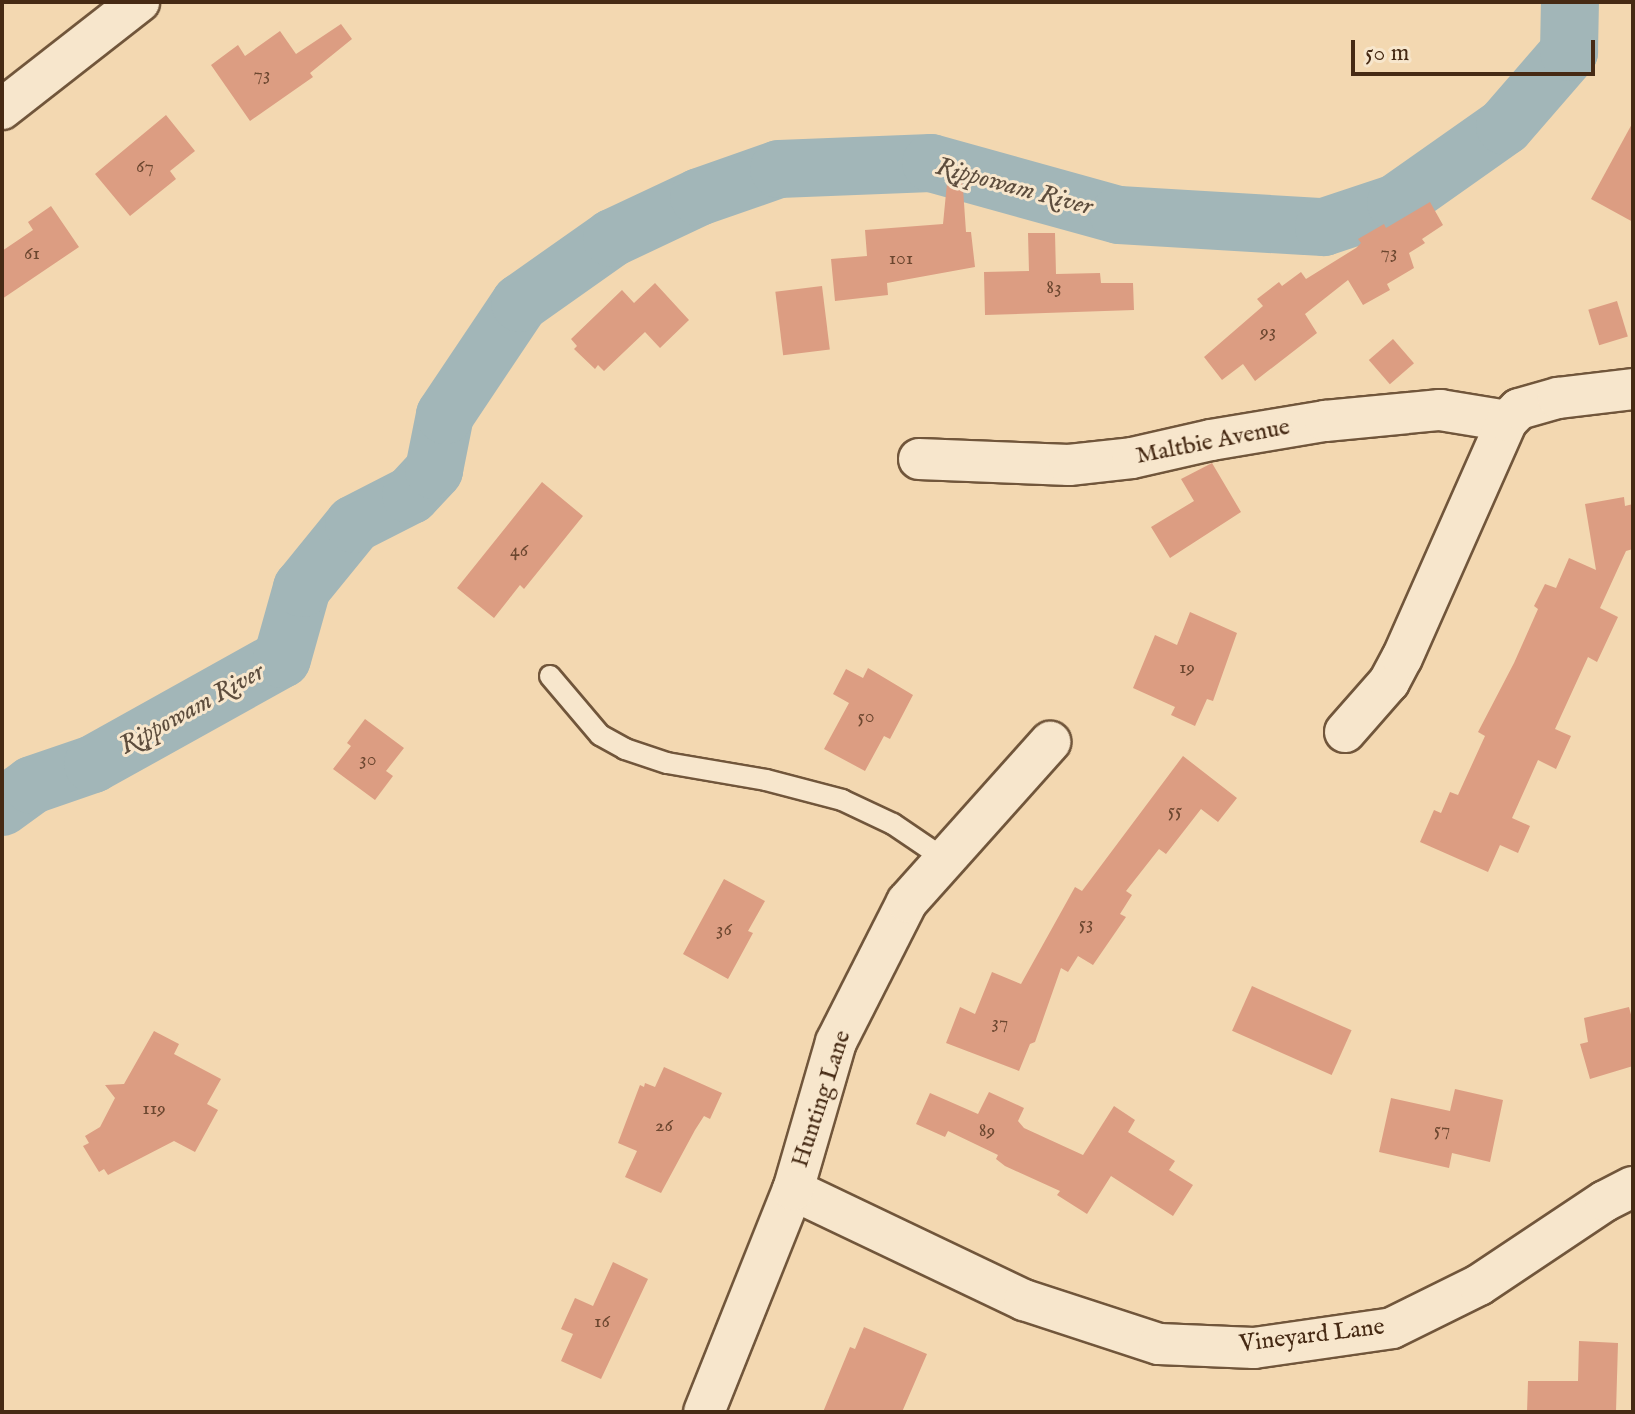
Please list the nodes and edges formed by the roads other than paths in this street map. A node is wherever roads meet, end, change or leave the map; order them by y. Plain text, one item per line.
1 (139, 2) edge
2 (2, 109) edge
3 (1633, 389) edge
4 (1507, 421) junction
5 (919, 459) dead end
6 (550, 676) dead end
7 (1345, 732) dead end
8 (1050, 742) dead end
9 (946, 860) junction
10 (1633, 1187) edge
11 (793, 1190) junction
12 (704, 1412) edge

1 - 2 street
3 - 4 street
4 - 5 street, Maltbie Avenue
4 - 7 street
6 - 9 lane
8 - 9 street, Hunting Lane
9 - 11 street, Hunting Lane
10 - 11 street, Vineyard Lane
11 - 12 street, Hunting Lane

